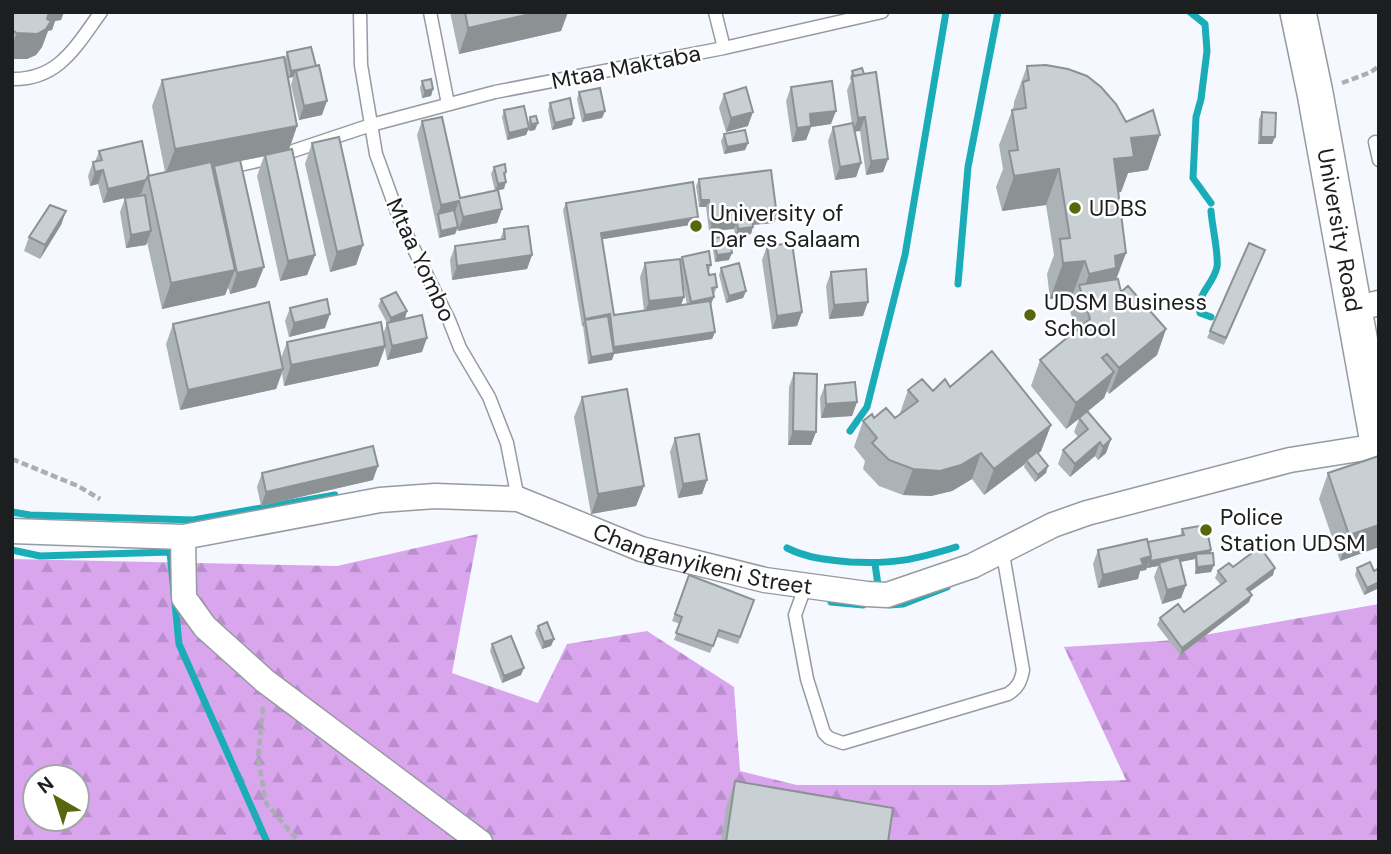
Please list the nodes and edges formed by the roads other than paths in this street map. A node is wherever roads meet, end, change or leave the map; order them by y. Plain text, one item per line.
1 (101, 12) edge
2 (360, 12) edge
3 (430, 12) edge
4 (715, 12) edge
5 (882, 12) edge
6 (1298, 12) edge
7 (724, 48) junction
8 (12, 79) edge
9 (448, 104) junction
10 (371, 125) junction
11 (1375, 142) dead end
12 (1379, 160) edge
13 (208, 172) edge
14 (1366, 306) edge
15 (1378, 447) edge
16 (518, 499) junction
17 (12, 531) edge
18 (183, 537) junction
19 (1004, 550) junction
20 (808, 586) junction
21 (480, 842) edge

1 - 8 lane
2 - 10 lane, Mtaa Yombo
3 - 9 lane
4 - 7 lane
5 - 7 lane, Mtaa Maktaba
6 - 14 street, University Road
7 - 9 lane, Mtaa Maktaba
9 - 10 lane, Mtaa Maktaba
10 - 13 lane, Mtaa Maktaba
10 - 16 lane, Mtaa Yombo
11 - 12 lane
14 - 15 street, University Road
15 - 19 street, Changanyikeni Street
16 - 18 street, Changanyikeni Street
16 - 20 street, Changanyikeni Street
17 - 18 street, Changanyikeni Street
18 - 21 street
19 - 20 street, Changanyikeni Street
19 - 20 lane

